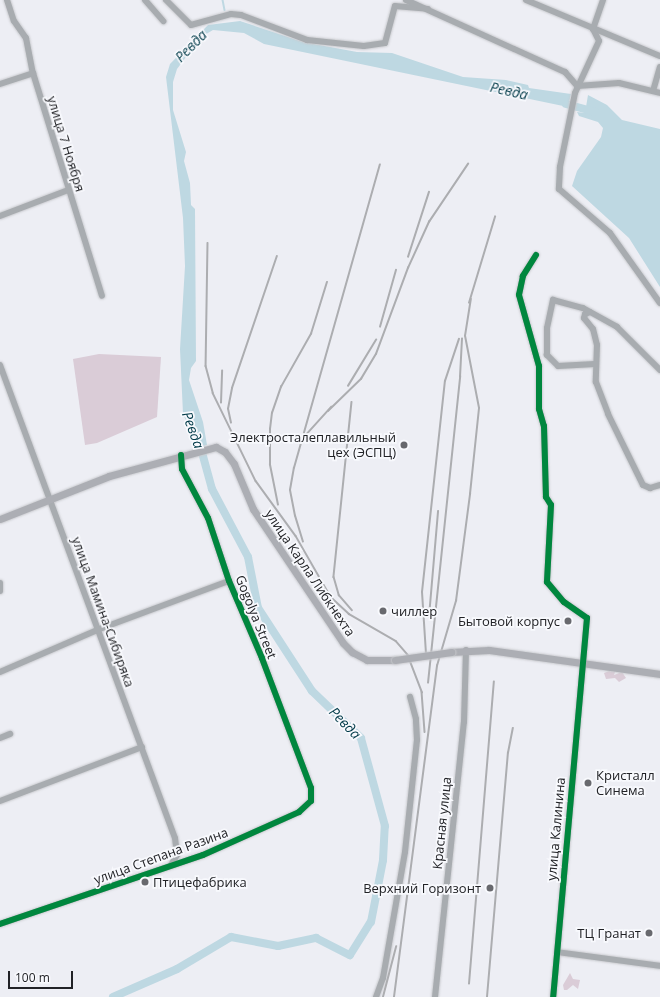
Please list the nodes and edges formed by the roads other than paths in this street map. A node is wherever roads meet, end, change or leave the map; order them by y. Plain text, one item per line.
1 (7, 0) edge
2 (145, 0) edge
3 (166, 0) edge
4 (406, 0) edge
5 (526, 0) edge
6 (603, 0) edge
7 (428, 9) junction
8 (163, 21) dead end
9 (593, 29) junction
10 (660, 56) edge
11 (660, 67) edge
12 (33, 73) junction
13 (0, 84) edge
14 (577, 86) junction
15 (653, 92) junction
16 (660, 93) edge
17 (68, 190) junction
18 (0, 216) edge
19 (536, 255) dead end
20 (102, 296) dead end
21 (660, 303) edge
22 (590, 312) junction
23 (550, 359) junction
24 (595, 364) junction
25 (0, 365) edge
26 (539, 366) junction
27 (660, 370) edge
28 (184, 454) junction
29 (660, 485) edge
30 (50, 499) junction
31 (0, 520) edge
32 (229, 581) junction
33 (98, 630) junction
34 (466, 650) junction
35 (582, 664) junction
36 (0, 672) edge
37 (660, 674) edge
38 (410, 697) dead end
39 (10, 734) dead end
40 (0, 738) edge
41 (142, 748) junction
42 (311, 788) joint
43 (0, 801) edge
44 (171, 865) junction
45 (0, 924) edge
46 (557, 952) junction
47 (660, 966) edge
48 (376, 997) edge
49 (435, 997) edge
50 (553, 997) edge

1 - 12 street, улица 7 Ноября
2 - 8 street
3 - 7 street
4 - 7 street
5 - 9 street
6 - 9 street
7 - 14 street
9 - 10 street
9 - 14 street
11 - 15 street
12 - 13 street
12 - 17 street, улица 7 Ноября
14 - 15 street
14 - 21 street
15 - 16 street
17 - 18 street
17 - 20 street, улица 7 Ноября
19 - 26 street
22 - 23 street
22 - 24 street
22 - 27 street
23 - 24 street
23 - 26 street
24 - 29 street
25 - 30 street, улица Мамина-Сибиряка
26 - 35 street, улица Калинина
28 - 30 main road
28 - 32 street, Gogolya Street
28 - 34 main road, улица Карла Либкнехта, bridge
30 - 31 main road
30 - 33 street, улица Мамина-Сибиряка
32 - 33 street
32 - 42 street, Gogolya Street
33 - 36 street
33 - 41 street, улица Мамина-Сибиряка
34 - 35 main road, улица Карла Либкнехта
34 - 49 street, Красная улица
35 - 37 main road, улица Карла Либкнехта
35 - 46 street, улица Калинина
38 - 48 street
39 - 40 street
41 - 43 street
41 - 44 street, улица Мамина-Сибиряка
42 - 44 street, улица Степана Разина
44 - 45 street, улица Степана Разина
46 - 47 street
46 - 50 street, улица Калинина

